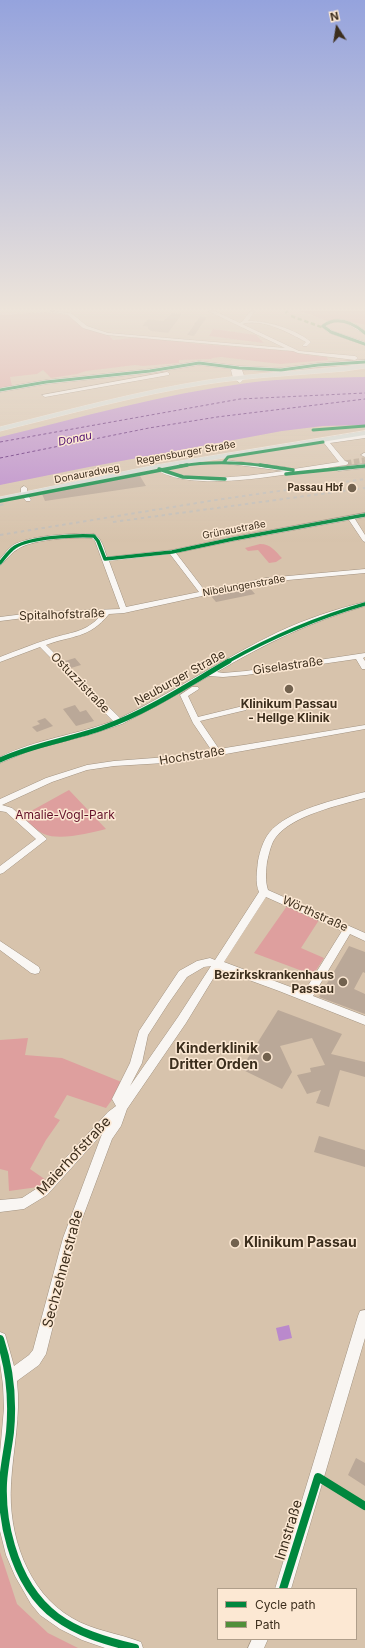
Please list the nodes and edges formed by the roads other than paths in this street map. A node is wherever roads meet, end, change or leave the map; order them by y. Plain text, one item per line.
1 (12, 388) edge
2 (85, 388) edge
3 (184, 388) edge
4 (196, 388) edge
5 (0, 390) edge
6 (45, 395) dead end
7 (0, 429) edge
8 (365, 432) edge
9 (0, 433) edge
10 (365, 436) edge
11 (224, 462) dead end
12 (154, 465) junction
13 (365, 466) edge
14 (292, 470) junction
15 (282, 472) junction
16 (0, 492) edge
17 (25, 494) junction
18 (0, 499) edge
19 (365, 515) edge
20 (351, 517) junction
21 (365, 540) edge
22 (172, 552) junction
23 (105, 559) junction
24 (0, 563) edge
25 (365, 571) edge
26 (203, 593) junction
27 (365, 604) edge
28 (124, 611) junction
29 (106, 613) junction
30 (0, 619) edge
31 (41, 644) junction
32 (362, 655) edge
33 (0, 660) edge
34 (365, 667) edge
35 (211, 673) junction
36 (243, 708) dead end
37 (196, 720) junction
38 (119, 722) junction
39 (365, 727) edge
40 (217, 752) junction
41 (0, 760) edge
42 (365, 795) edge
43 (0, 803) edge
44 (0, 808) edge
45 (0, 871) edge
46 (264, 892) junction
47 (348, 929) junction
48 (365, 937) edge
49 (0, 946) edge
50 (217, 964) junction
51 (35, 970) dead end
52 (307, 997) junction
53 (365, 1021) edge
54 (122, 1107) junction
55 (0, 1206) edge
56 (365, 1316) edge
57 (0, 1339) edge
58 (10, 1377) junction
59 (283, 1588) edge
60 (135, 1648) edge

1 - 5 street
2 - 6 street
3 - 7 main road
4 - 9 main road
8 - 12 main road, Regensburger Straße
10 - 14 street
11 - 14 street
12 - 15 street
12 - 17 main road, Regensburger Straße
13 - 15 street
14 - 15 street
16 - 17 main road, Regensburger Straße
17 - 18 main road, Regensburger Straße
19 - 20 street, Grünaustraße
20 - 21 street
20 - 22 street, Grünaustraße
22 - 23 street, Grünaustraße
22 - 26 street
23 - 24 street
23 - 28 street
25 - 26 street, Nibelungenstraße
26 - 28 street, Nibelungenstraße
27 - 35 street, Neuburger Straße
28 - 29 street, Spitalhofstraße
29 - 30 street, Spitalhofstraße
29 - 31 street
31 - 33 street
31 - 38 street, Ostuzzistraße
32 - 34 street
32 - 35 street, Giselastraße
35 - 37 street
35 - 38 street, Neuburger Straße
36 - 37 street
37 - 40 street
38 - 41 street, Neuburger Straße
39 - 40 street, Hochstraße
40 - 43 street, Hochstraße
42 - 46 street
44 - 45 street
46 - 47 street, Wörthstraße
46 - 50 street, Sechzehnerstraße
47 - 48 street, Wörthstraße
47 - 52 street
49 - 51 street
50 - 52 street
50 - 54 street, Sechzehnerstraße
50 - 54 street, Sechzehnerstraße
52 - 53 street
54 - 55 street, Maierhofstraße
54 - 58 street, Sechzehnerstraße
56 - 59 street, Innstraße
57 - 58 street
58 - 60 street

